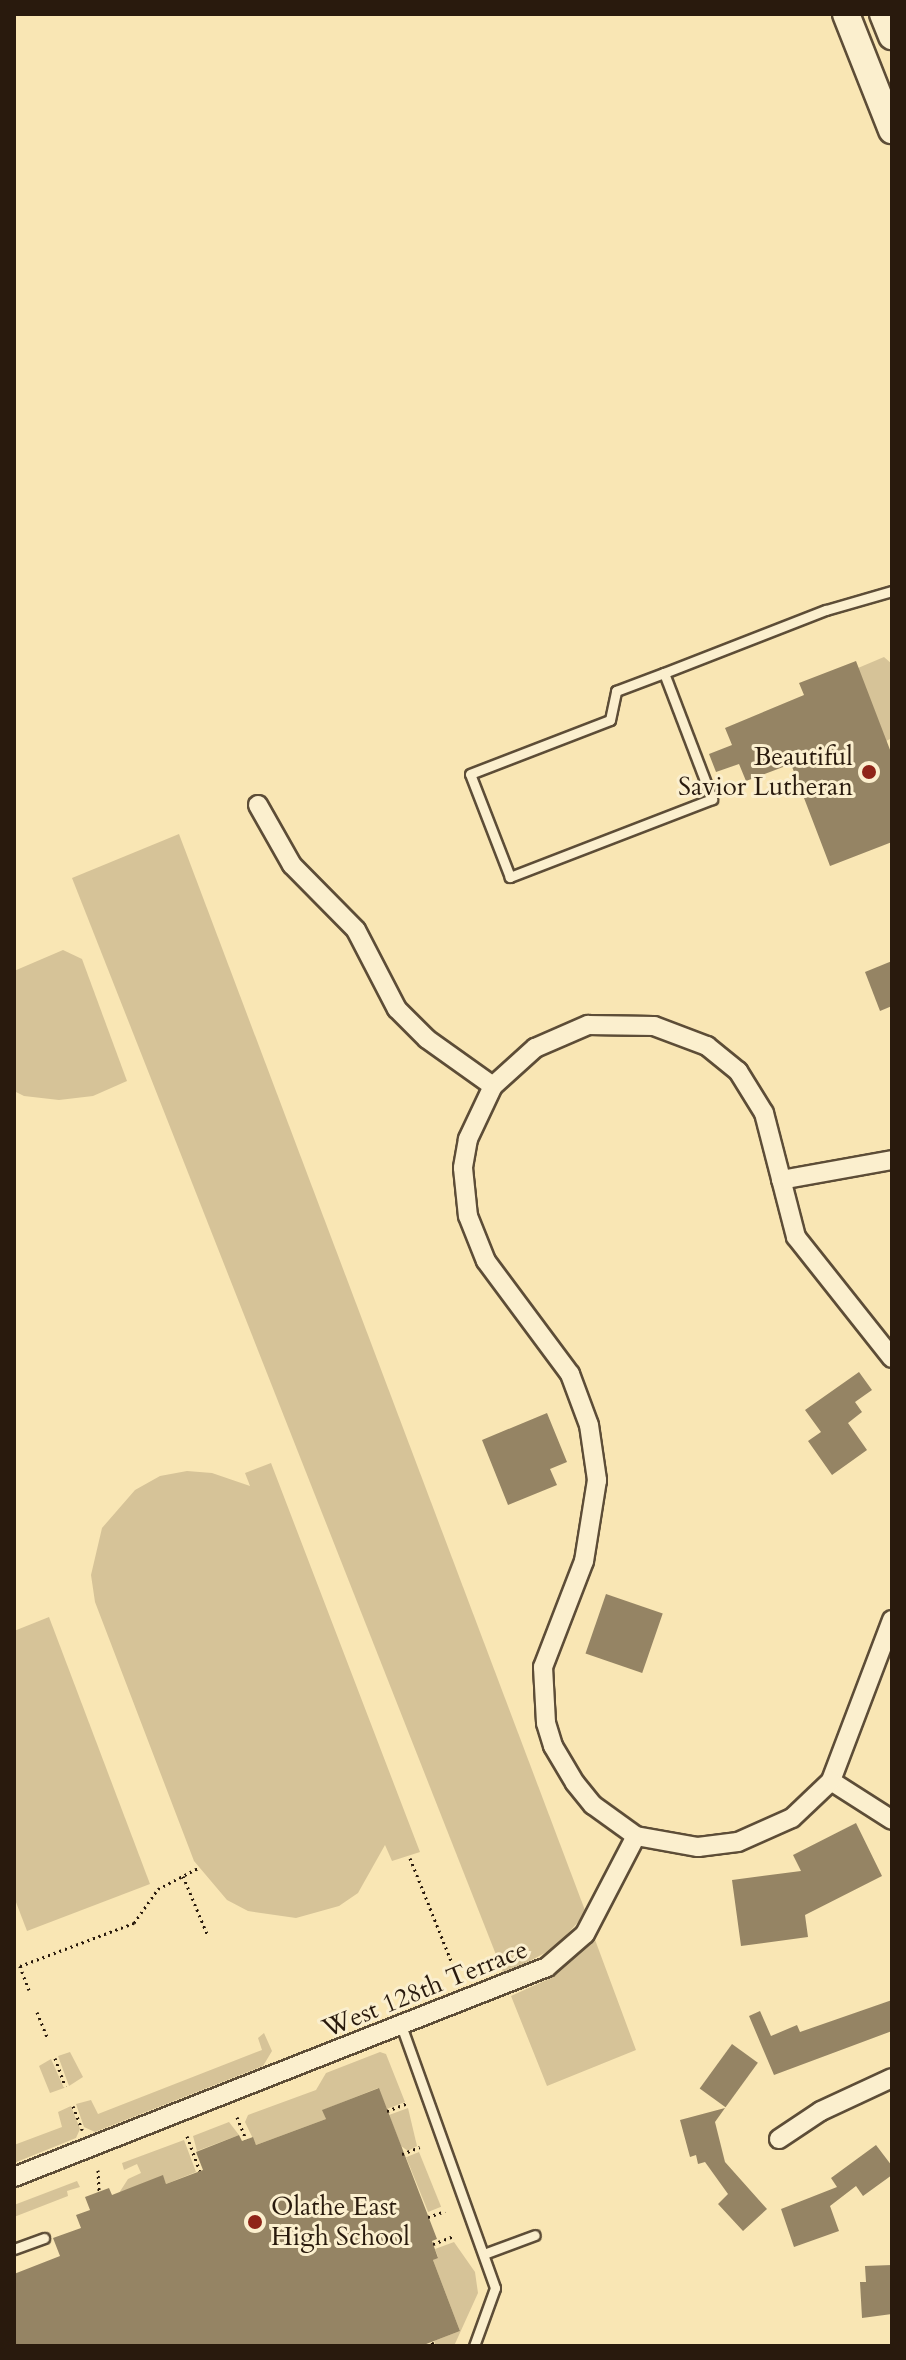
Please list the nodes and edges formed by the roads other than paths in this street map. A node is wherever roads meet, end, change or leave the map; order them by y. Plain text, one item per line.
1 (846, 14) edge
2 (883, 14) edge
3 (892, 36) edge
4 (892, 130) edge
5 (892, 591) edge
6 (664, 673) junction
7 (258, 805) dead end
8 (493, 1086) junction
9 (892, 1160) edge
10 (781, 1180) junction
11 (892, 1358) edge
12 (892, 1620) edge
13 (831, 1781) junction
14 (892, 1820) edge
15 (636, 1836) junction
16 (402, 2028) junction
17 (892, 2078) edge
18 (779, 2139) dead end
19 (14, 2177) edge
20 (535, 2235) dead end
21 (44, 2238) dead end
22 (14, 2249) edge
23 (484, 2254) junction
24 (474, 2346) edge

1 - 4 main road
2 - 3 main road
5 - 6 lane
6 - 6 lane
7 - 8 street
8 - 10 street
8 - 15 street
9 - 10 street
10 - 11 street
12 - 13 street
13 - 14 street
13 - 15 street
15 - 16 street, West 128th Terrace
16 - 19 street, West 128th Terrace
16 - 23 lane
17 - 18 street
20 - 23 lane
21 - 22 lane
23 - 24 lane

